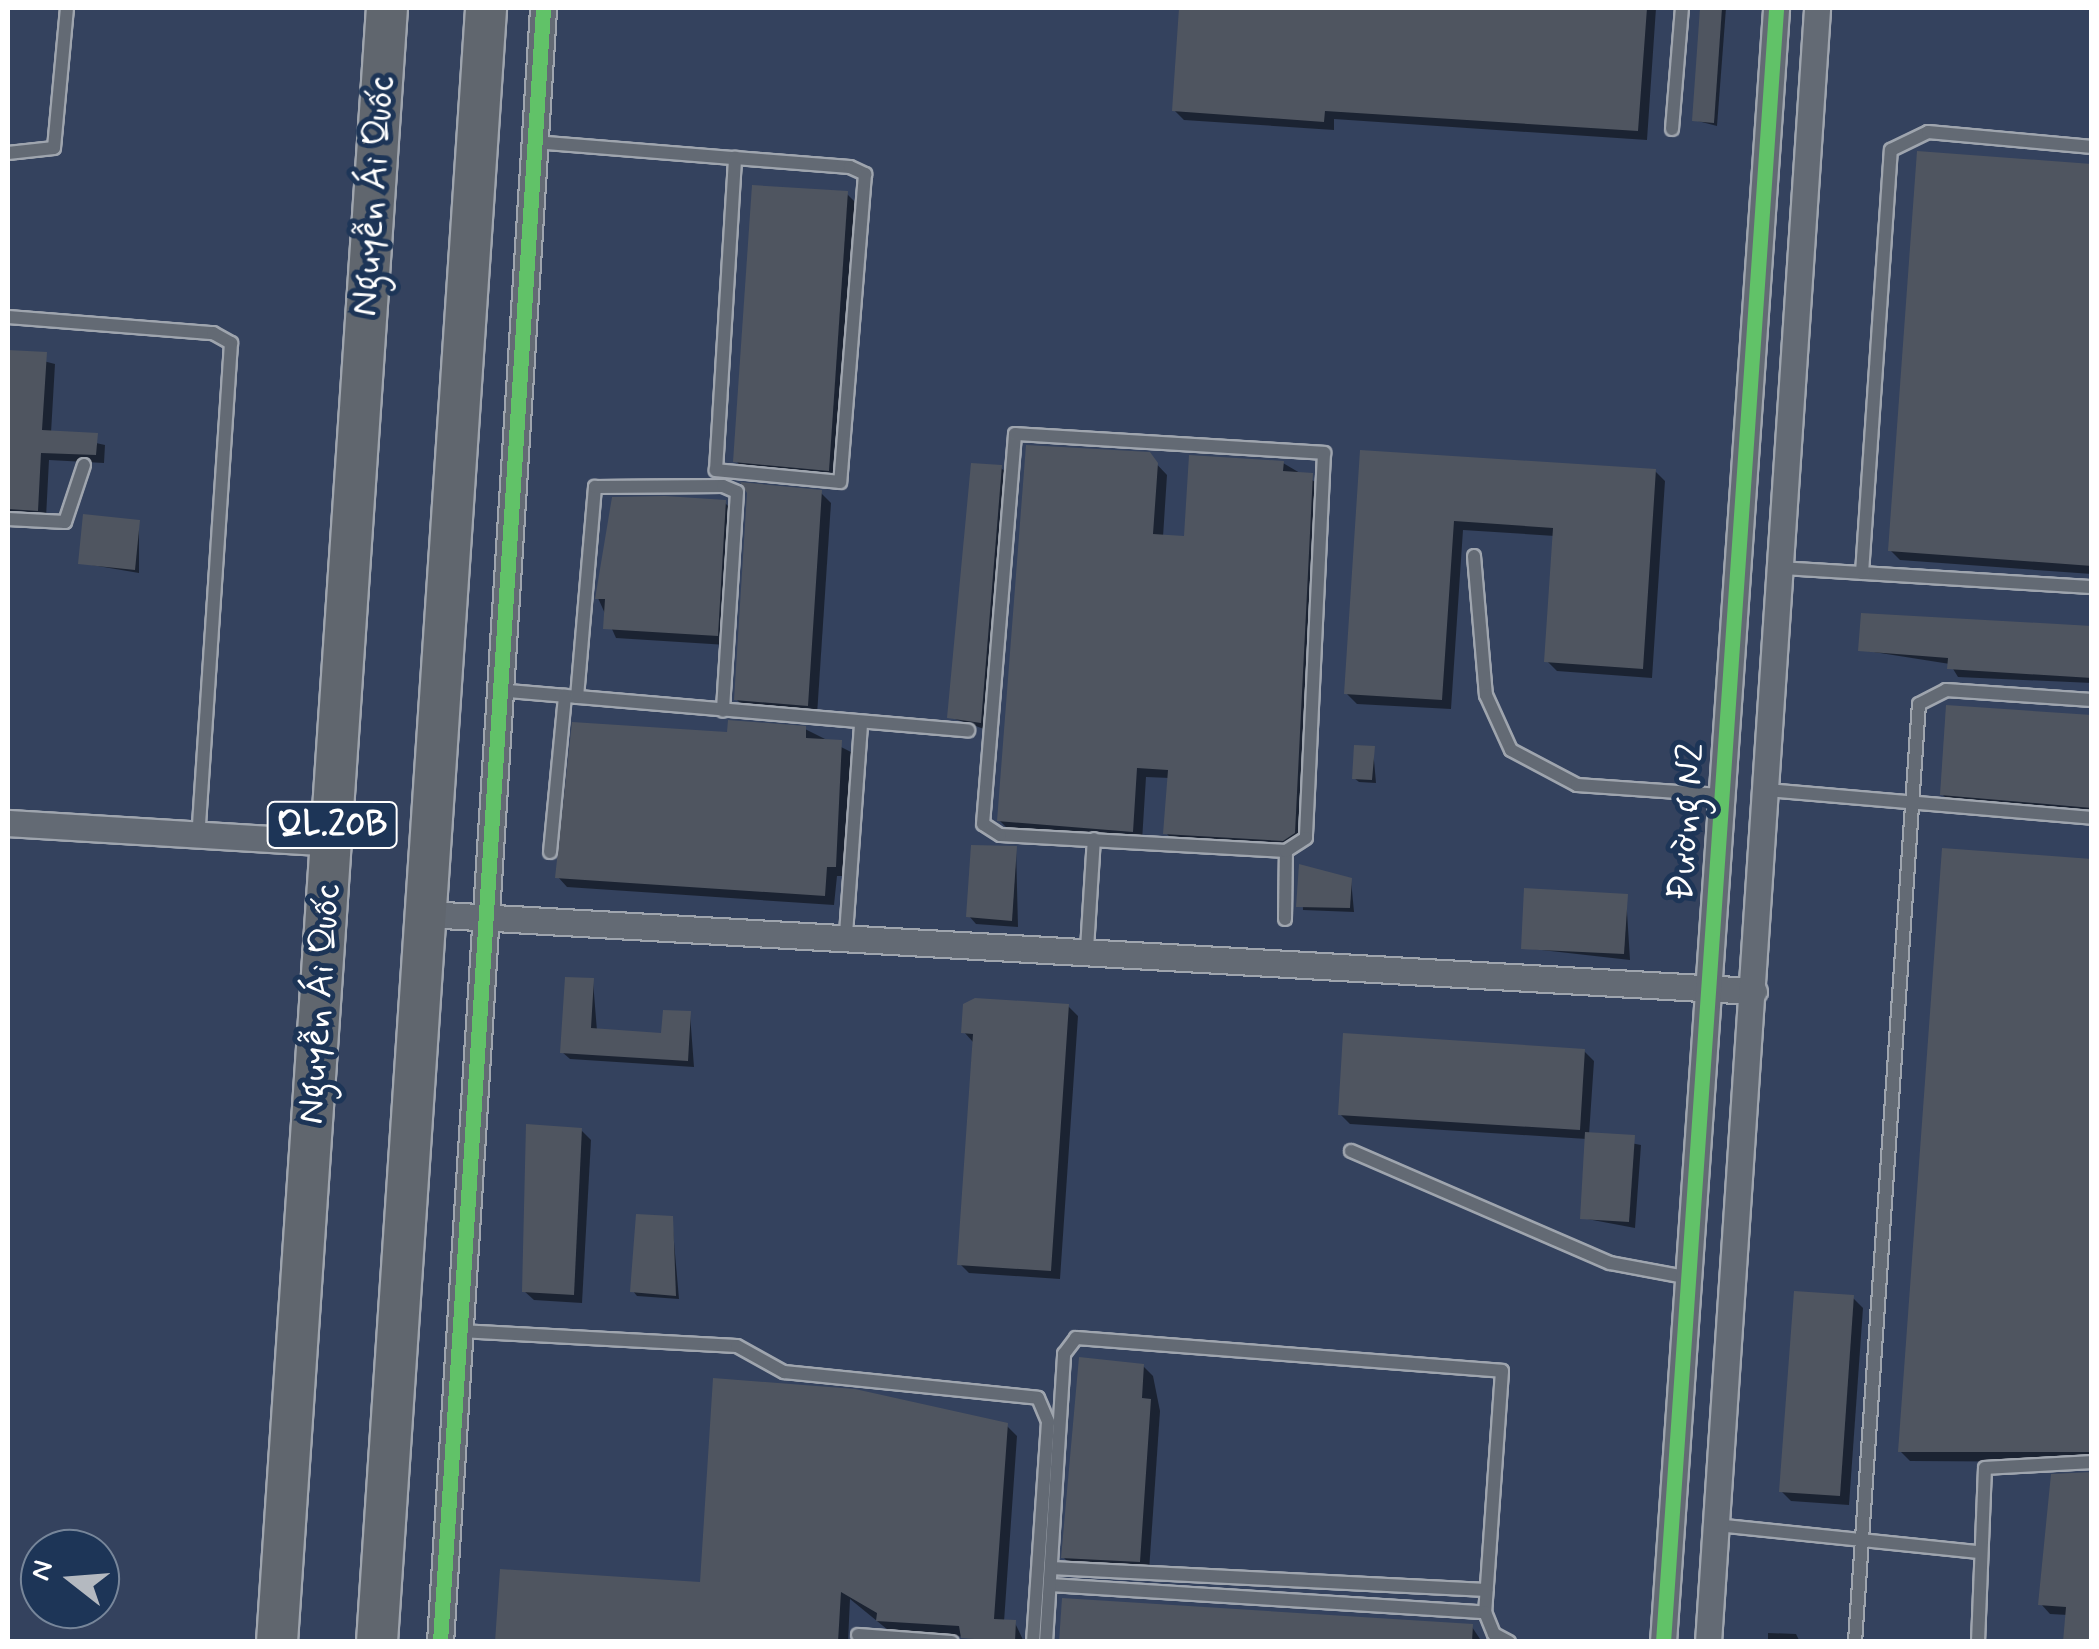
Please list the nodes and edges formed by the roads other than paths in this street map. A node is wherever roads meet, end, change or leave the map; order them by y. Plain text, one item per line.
1 (67, 8) edge
2 (387, 8) edge
3 (486, 8) edge
4 (543, 8) edge
5 (1682, 8) edge
6 (1776, 8) edge
7 (1817, 8) edge
8 (1672, 129) dead end
9 (534, 142) junction
10 (2092, 147) edge
11 (8, 153) edge
12 (735, 158) junction
13 (8, 317) edge
14 (84, 464) dead end
15 (8, 518) edge
16 (1474, 556) dead end
17 (1781, 568) junction
18 (1862, 573) junction
19 (2092, 588) edge
20 (495, 690) junction
21 (571, 697) junction
22 (2092, 700) edge
23 (723, 711) junction
24 (862, 724) junction
25 (968, 730) dead end
26 (1767, 790) junction
27 (1721, 796) junction
28 (1913, 803) junction
29 (2092, 818) edge
30 (8, 823) edge
31 (198, 835) junction
32 (1094, 839) junction
33 (331, 843) junction
34 (1286, 851) junction
35 (550, 852) dead end
36 (426, 914) junction
37 (485, 914) junction
38 (1284, 919) dead end
39 (846, 934) junction
40 (1087, 950) junction
41 (1708, 988) junction
42 (1754, 991) junction
43 (1351, 1151) dead end
44 (1690, 1278) junction
45 (460, 1330) junction
46 (2092, 1462) edge
47 (1716, 1524) junction
48 (1862, 1539) junction
49 (1978, 1552) junction
50 (1051, 1568) junction
51 (1160, 1573) junction
52 (1286, 1580) junction
53 (1050, 1585) junction
54 (1486, 1590) junction
55 (1159, 1592) junction
56 (1286, 1600) junction
57 (1485, 1612) junction
58 (858, 1635) dead end
59 (277, 1642) edge
60 (377, 1642) edge
61 (440, 1642) edge
62 (952, 1642) edge
63 (1033, 1642) edge
64 (1046, 1642) edge
65 (1509, 1642) edge
66 (1663, 1642) edge
67 (1708, 1642) edge
68 (1855, 1642) edge
69 (1978, 1642) edge

1 - 11 lane
2 - 33 main road, Nguyễn Ái Quốc / QL.20B
3 - 36 main road, QL.20B
4 - 9 street
5 - 8 lane
6 - 27 street, Đường N2
7 - 17 street, Đường N2
9 - 12 lane
9 - 20 street
10 - 18 lane
12 - 12 lane
13 - 31 lane
14 - 15 lane
16 - 27 lane
17 - 18 lane
17 - 26 street, Đường N2
18 - 19 lane
20 - 21 lane
20 - 37 street
21 - 23 lane
21 - 23 lane
21 - 35 lane
22 - 28 lane
23 - 24 lane
24 - 25 lane
24 - 39 lane
26 - 28 lane
26 - 42 street, Đường N2
27 - 41 street, Đường N2
28 - 29 lane
28 - 48 lane
30 - 31 street
31 - 33 street
32 - 34 lane
32 - 34 lane
32 - 40 lane
33 - 59 main road, Nguyễn Ái Quốc / QL.20B
34 - 38 lane
36 - 37 street
36 - 60 main road, QL.20B
37 - 39 street
37 - 45 street
39 - 40 street
40 - 41 street
41 - 42 street
41 - 44 street, Đường N2
42 - 47 street, Đường N2
43 - 44 lane
44 - 66 street, Đường N2
45 - 61 street
45 - 63 lane
46 - 49 lane
47 - 48 lane
47 - 67 street, Đường N2
48 - 49 lane
48 - 68 lane
49 - 69 lane
50 - 51 lane
50 - 53 lane
50 - 54 lane
51 - 52 lane
51 - 55 lane
52 - 54 lane
52 - 56 lane
53 - 55 lane
53 - 64 lane
54 - 57 lane
55 - 56 lane
56 - 57 lane
57 - 65 lane
58 - 62 lane

